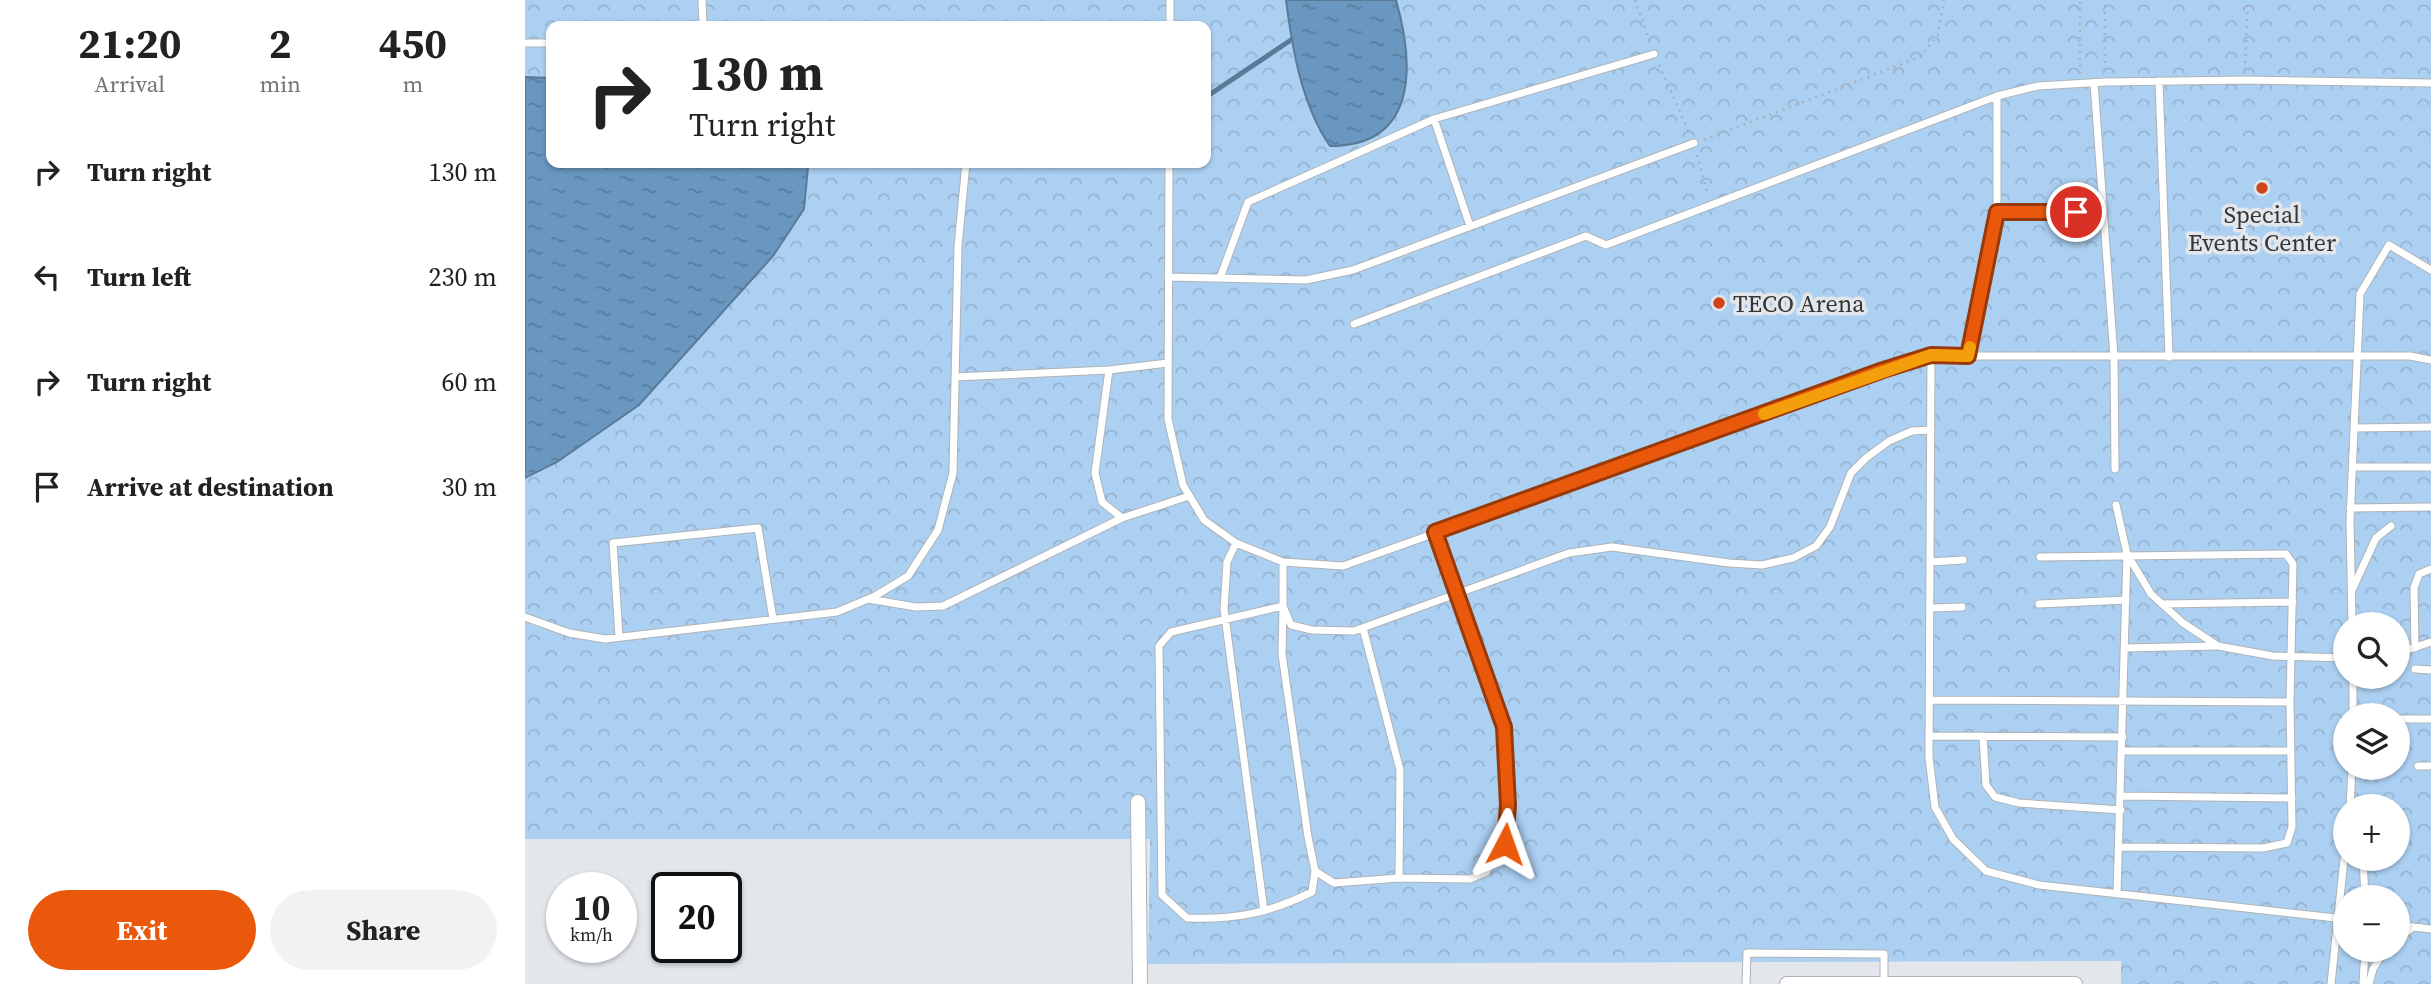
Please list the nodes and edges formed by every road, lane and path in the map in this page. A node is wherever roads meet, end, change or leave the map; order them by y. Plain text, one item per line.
1 (702, 0) edge
2 (1170, 0) edge
3 (1635, 0) edge
4 (1944, 0) edge
5 (2080, 0) edge
6 (2105, 0) edge
7 (2248, 0) edge
8 (703, 21) edge
9 (1170, 21) edge
10 (525, 43) edge
11 (546, 43) edge
12 (1654, 54) junction
13 (2245, 80) junction
14 (2105, 82) junction
15 (2159, 82) junction
16 (2094, 83) junction
17 (2431, 83) edge
18 (2080, 84) junction
19 (1997, 96) junction
20 (1434, 119) junction
21 (1694, 143) junction
22 (966, 168) edge
23 (1169, 168) edge
24 (1711, 205) junction
25 (2103, 211) junction
26 (1997, 212) junction
27 (1469, 226) junction
28 (2431, 270) edge
29 (1168, 277) junction
30 (1220, 278) junction
31 (1354, 324) dead end
32 (1931, 355) junction
33 (1968, 356) junction
34 (2359, 356) junction
35 (2113, 357) junction
36 (2169, 357) junction
37 (2431, 360) edge
38 (1168, 363) junction
39 (1109, 370) junction
40 (955, 377) junction
41 (2431, 427) edge
42 (2354, 428) junction
43 (1931, 430) junction
44 (2354, 467) junction
45 (2431, 467) edge
46 (2115, 469) dead end
47 (1189, 496) junction
48 (2116, 505) dead end
49 (2350, 508) junction
50 (2431, 508) edge
51 (1122, 519) junction
52 (2391, 526) dead end
53 (1435, 532) junction
54 (1236, 543) junction
55 (2127, 554) junction
56 (2040, 558) dead end
57 (1963, 560) dead end
58 (1283, 562) junction
59 (1930, 562) junction
60 (2431, 569) edge
61 (2351, 591) junction
62 (1458, 595) junction
63 (868, 599) junction
64 (2126, 600) junction
65 (2293, 602) junction
66 (2039, 604) dead end
67 (2161, 604) junction
68 (1283, 606) junction
69 (1962, 607) dead end
70 (1930, 608) junction
71 (2352, 612) edge
72 (525, 617) edge
73 (1225, 618) junction
74 (773, 619) junction
75 (1363, 628) junction
76 (619, 637) junction
77 (2431, 642) edge
78 (2218, 646) junction
79 (2125, 648) junction
80 (2415, 648) junction
81 (2410, 649) edge
82 (2294, 657) junction
83 (2333, 658) edge
84 (2415, 669) dead end
85 (2431, 670) edge
86 (1929, 700) junction
87 (2124, 701) junction
88 (2290, 702) junction
89 (2410, 719) edge
90 (2431, 719) edge
91 (1929, 736) junction
92 (1983, 736) junction
93 (2123, 737) junction
94 (2123, 751) junction
95 (2291, 751) junction
96 (2418, 766) dead end
97 (2431, 766) edge
98 (2352, 780) edge
99 (2352, 786) junction
100 (2351, 794) edge
101 (2354, 794) edge
102 (2122, 796) junction
103 (2292, 799) junction
104 (1138, 802) dead end
105 (2121, 810) junction
106 (2119, 847) junction
107 (1315, 871) junction
108 (1399, 878) junction
109 (2117, 894) junction
110 (1264, 911) junction
111 (2333, 918) edge
112 (2410, 927) edge
113 (2413, 927) junction
114 (2410, 929) edge
115 (2431, 929) edge
116 (2335, 962) edge
117 (2364, 962) edge
118 (2377, 962) edge
119 (1140, 984) edge
120 (1746, 984) edge
121 (1787, 984) edge
122 (1884, 984) edge
123 (2075, 984) edge
124 (2331, 984) edge
125 (2363, 984) edge
126 (2369, 984) edge

1 - 8 lane
2 - 9 lane
3 - 12 path
4 - 21 path
5 - 18 path
6 - 14 path
7 - 13 path
10 - 11 lane
12 - 20 lane
12 - 21 path
13 - 15 lane
13 - 17 lane
14 - 15 lane
14 - 16 lane
15 - 36 lane
16 - 18 lane
16 - 25 lane
18 - 19 lane
19 - 24 lane
19 - 26 lane
20 - 27 lane
20 - 30 lane
21 - 24 path
21 - 27 lane
22 - 40 lane
23 - 29 lane
24 - 31 lane
25 - 26 lane
25 - 35 lane
26 - 33 lane
27 - 30 lane
28 - 34 lane
29 - 30 lane
29 - 38 lane
32 - 33 lane
32 - 43 lane
32 - 53 lane
33 - 35 lane
34 - 36 lane
34 - 37 lane
34 - 42 lane
35 - 36 lane
35 - 46 lane
38 - 39 lane
38 - 47 lane
39 - 40 lane
39 - 51 lane
40 - 63 lane
41 - 42 lane
42 - 44 lane
43 - 59 lane
43 - 62 lane
44 - 45 lane
44 - 49 lane
47 - 51 lane
47 - 54 lane
48 - 55 lane
49 - 50 lane
49 - 61 lane
51 - 63 lane
52 - 61 lane
53 - 58 lane
53 - 62 lane
54 - 58 lane
54 - 73 lane
55 - 56 lane
55 - 64 lane
55 - 65 lane
55 - 67 lane
57 - 59 lane
58 - 68 lane
59 - 70 lane
60 - 80 lane
61 - 71 lane
62 - 75 lane
62 - 108 lane
63 - 74 lane
64 - 66 lane
64 - 79 lane
65 - 67 lane
65 - 82 lane
67 - 78 lane
68 - 73 lane
68 - 75 lane
68 - 107 lane
69 - 70 lane
70 - 86 lane
72 - 76 lane
73 - 110 lane
73 - 110 lane
74 - 76 lane
74 - 76 lane
75 - 108 lane
77 - 80 lane
78 - 79 lane
78 - 82 lane
79 - 87 lane
80 - 81 lane
82 - 83 lane
82 - 88 lane
84 - 85 lane
86 - 87 lane
86 - 91 lane
87 - 88 lane
87 - 93 lane
88 - 95 lane
89 - 90 lane
91 - 92 lane
91 - 109 lane
92 - 93 lane
92 - 105 lane
93 - 94 lane
94 - 95 lane
94 - 102 lane
95 - 103 lane
96 - 97 lane
98 - 99 lane
99 - 100 lane
99 - 101 lane
102 - 103 lane
102 - 105 lane
103 - 106 lane
104 - 119 street
105 - 106 lane
106 - 109 lane
107 - 108 lane
107 - 110 lane
109 - 111 lane
112 - 113 lane
113 - 114 lane
113 - 115 lane
116 - 124 lane
117 - 125 lane
118 - 126 lane
120 - 122 lane
121 - 122 street
122 - 123 street

